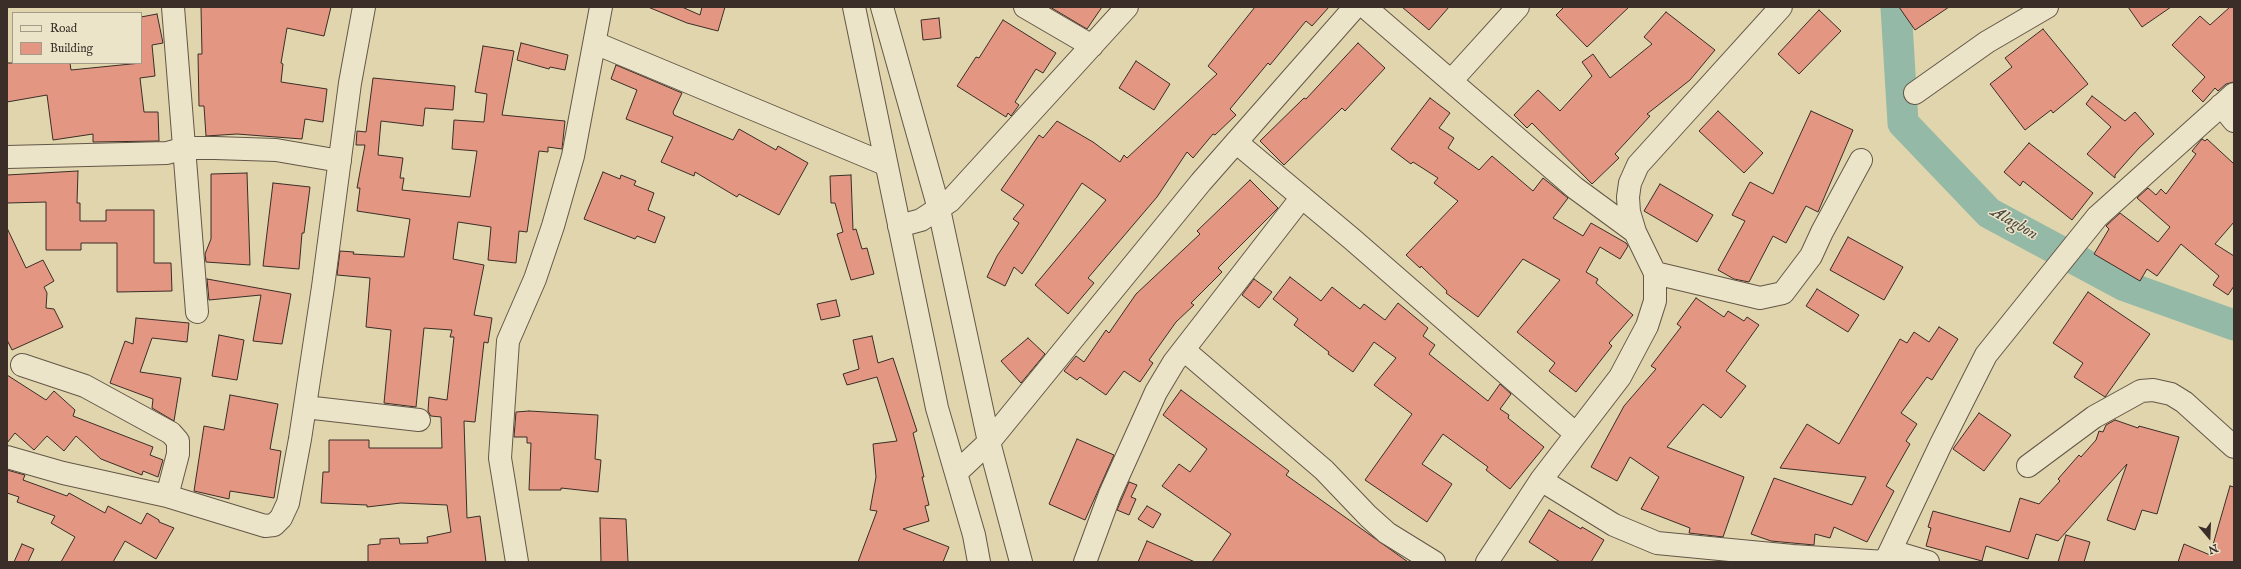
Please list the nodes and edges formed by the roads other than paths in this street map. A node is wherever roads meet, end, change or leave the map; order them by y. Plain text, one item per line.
1 (173, 7) edge
2 (364, 7) edge
3 (601, 7) edge
4 (854, 7) edge
5 (882, 7) edge
6 (1025, 7) edge
7 (1127, 7) edge
8 (1355, 7) edge
9 (1366, 7) edge
10 (1518, 7) edge
11 (1781, 7) edge
12 (2047, 7) edge
13 (595, 43) junction
14 (1092, 46) junction
15 (1451, 81) junction
16 (1915, 93) dead end
17 (2230, 107) edge
18 (1236, 142) junction
19 (186, 148) junction
20 (7, 157) edge
21 (1860, 160) dead end
22 (340, 161) junction
23 (885, 164) junction
24 (1302, 197) junction
25 (939, 209) junction
26 (899, 226) junction
27 (1635, 232) junction
28 (1655, 272) junction
29 (197, 312) dead end
30 (1184, 350) junction
31 (22, 365) dead end
32 (305, 407) junction
33 (419, 420) dead end
34 (1576, 434) junction
35 (989, 442) junction
36 (2234, 447) edge
37 (7, 457) edge
38 (2028, 466) dead end
39 (956, 473) junction
40 (1540, 480) junction
41 (167, 496) junction
42 (1887, 558) edge
43 (517, 562) edge
44 (979, 562) edge
45 (1021, 562) edge
46 (1085, 562) edge
47 (1434, 562) edge
48 (1487, 562) edge
49 (1928, 562) edge

1 - 19 street
2 - 22 street
3 - 13 street
4 - 23 street
5 - 25 street
6 - 14 street
7 - 14 street
8 - 18 street
9 - 15 street
10 - 15 street
11 - 27 street
12 - 16 street
13 - 23 street
13 - 43 street
14 - 25 street
15 - 27 street
17 - 42 street
18 - 24 street
18 - 35 street
19 - 20 street
19 - 22 street
19 - 29 street
21 - 28 street
22 - 32 street
23 - 26 street
24 - 30 street
24 - 34 street
25 - 26 street
25 - 35 street
26 - 39 street
27 - 28 street
28 - 34 street
30 - 46 street
30 - 47 street
31 - 41 street
32 - 33 street
32 - 41 street
34 - 40 street
35 - 39 street
35 - 45 street
36 - 38 street
37 - 41 street
39 - 44 street
40 - 42 street
40 - 48 street
42 - 49 street

